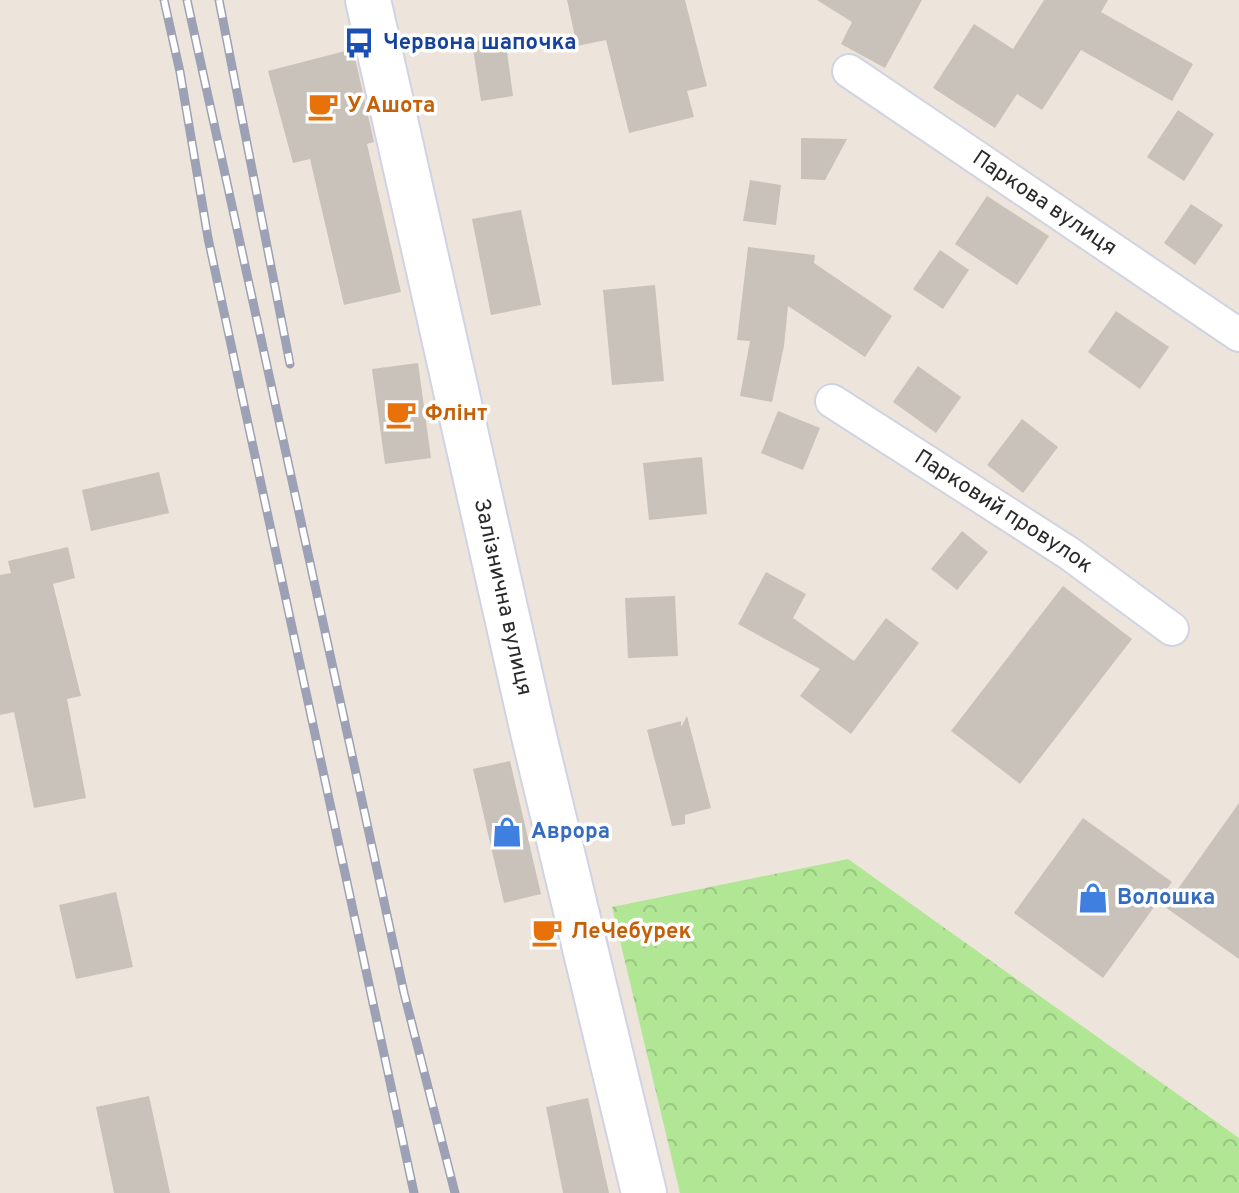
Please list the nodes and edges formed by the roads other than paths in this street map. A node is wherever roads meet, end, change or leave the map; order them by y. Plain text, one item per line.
1 (368, 0) edge
2 (849, 71) dead end
3 (1239, 335) edge
4 (832, 401) dead end
5 (1172, 629) dead end
6 (644, 1193) edge

1 - 6 street, Залізнична вулиця
2 - 3 street, Паркова вулиця
4 - 5 street, Парковий провулок

